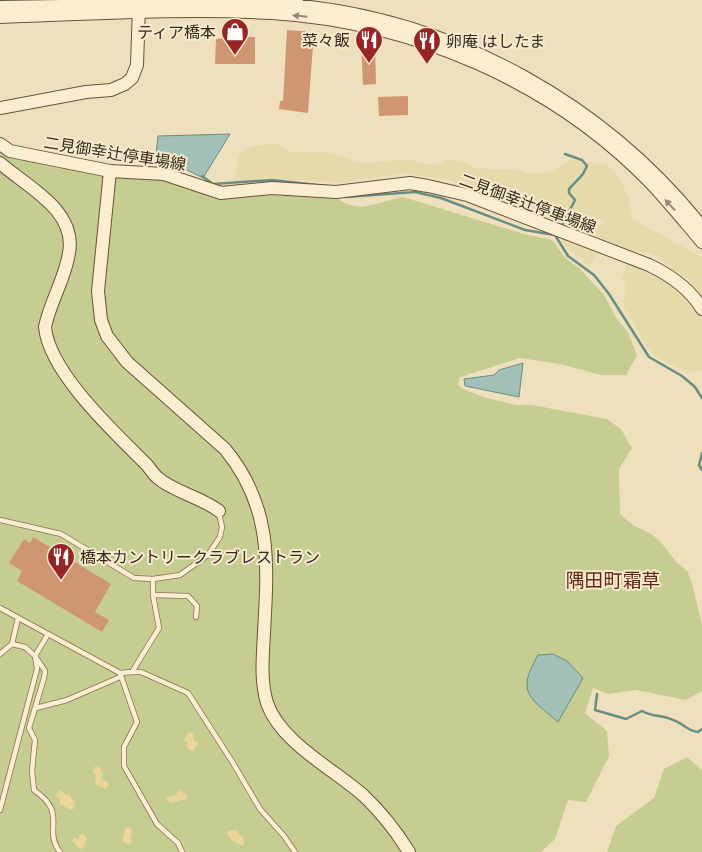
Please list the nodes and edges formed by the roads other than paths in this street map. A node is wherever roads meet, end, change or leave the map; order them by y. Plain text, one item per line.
1 (139, 5) edge
2 (0, 7) edge
3 (0, 17) edge
4 (0, 108) edge
5 (0, 144) edge
6 (0, 163) edge
7 (110, 171) junction
8 (702, 227) edge
9 (702, 242) edge
10 (702, 309) edge
11 (219, 511) joint
12 (0, 520) edge
13 (153, 579) junction
14 (153, 596) junction
15 (0, 608) edge
16 (196, 617) dead end
17 (18, 618) junction
18 (48, 634) junction
19 (12, 644) junction
20 (0, 654) edge
21 (35, 656) junction
22 (132, 672) junction
23 (120, 675) junction
24 (36, 708) junction
25 (0, 810) edge
26 (60, 852) edge
27 (182, 852) edge
28 (296, 852) edge
29 (409, 852) edge

1 - 2 street
1 - 3 street
1 - 4 street
1 - 8 street
9 -> 1 street
5 - 7 street, 二見御幸辻停車場線
6 - 11 street
7 - 10 street, 二見御幸辻停車場線
7 - 29 street
11 - 13 lane
12 - 13 lane
13 - 14 lane
14 - 16 lane
14 - 22 lane
15 - 17 lane
17 - 18 lane
17 - 19 lane
18 - 21 lane
18 - 23 lane
19 - 20 lane
19 - 21 lane
21 - 24 lane
21 - 25 lane
22 - 23 lane
22 - 28 lane
23 - 24 lane
23 - 27 lane
24 - 26 lane

